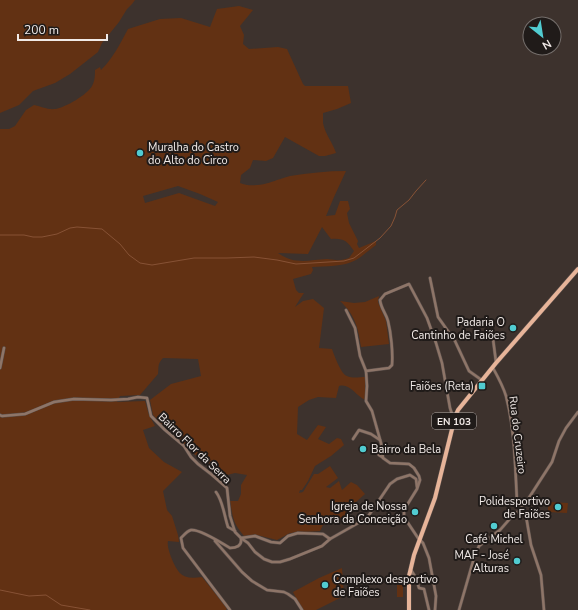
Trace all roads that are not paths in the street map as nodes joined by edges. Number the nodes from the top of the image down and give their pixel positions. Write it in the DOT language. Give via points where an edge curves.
graph roads {
  1 [pos="578,269"];
  2 [pos="430,278"];
  3 [pos="346,310"];
  4 [pos="492,331"];
  5 [pos="4,348"];
  6 [pos="496,363"];
  7 [pos="0,368"];
  8 [pos="493,368"];
  9 [pos="366,371"];
  10 [pos="483,381"];
  11 [pos="578,412"];
  12 [pos="0,415"];
  13 [pos="455,417"];
  14 [pos="353,439"];
  15 [pos="381,440"];
  16 [pos="374,447"];
  17 [pos="383,458"];
  18 [pos="417,488"];
  19 [pos="216,492"];
  20 [pos="521,508"];
  21 [pos="235,532"];
  22 [pos="241,538"];
  23 [pos="330,538"];
  24 [pos="214,539"];
  25 [pos="420,541"];
  26 [pos="411,570"];
  27 [pos="230,610"];
  28 [pos="302,610"];
  29 [pos="409,610"];
  30 [pos="429,610"];
  31 [pos="435,610"];
  32 [pos="459,610"];
  33 [pos="544,610"];
  1 -- 6 [label="main road, EN 103"];
  2 -- 10 [label="street" via="438,317 469,371"];
  3 -- 9 [label="street" via="355,328 360,356"];
  4 -- 6 [label="street"];
  5 -- 7 [label="street"];
  6 -- 8 [label="main road, EN 103"];
  8 -- 10 [label="main road, EN 103"];
  8 -- 20 [label="street, Rua do Cruzeiro" via="506,395 518,501"];
  9 -- 13 [label="street" via="389,368 392,365 388,320 380,300 385,294 409,284 427,318 436,343 450,408"];
  9 -- 15 [label="street" via="366,401 372,410"];
  10 -- 13 [label="main road, EN 103"];
  11 -- 20 [label="street" via="559,441 552,462"];
  12 -- 21 [label="street, Bairro Flor da Serra" via="25,414 54,402 74,399 147,398 151,416 184,446 198,464 227,488 230,516"];
  13 -- 25 [label="main road, EN 103" via="435,498"];
  14 -- 15 [label="street" via="358,430"];
  15 -- 17 [label="street"];
  16 -- 17 [label="street"];
  17 -- 18 [label="street" via="390,463 409,464 414,468 420,480"];
  18 -- 23 [label="street, Bairro Flor da Serra" via="416,479 410,475 397,479 390,484 368,518"];
  18 -- 25 [label="street" via="403,514"];
  19 -- 21 [label="street" via="228,526"];
  20 -- 32 [label="street" via="500,530 479,546"];
  20 -- 33 [label="street, Rua do Cruzeiro" via="526,516 531,545 540,568"];
  21 -- 22 [label="street, Bairro Flor da Serra"];
  22 -- 23 [label="street" via="255,536 280,543 288,536 298,533 323,534"];
  22 -- 23 [label="street, Bairro Flor da Serra" via="264,559 280,562 322,546"];
  22 -- 24 [label="street" via="240,546 236,548 230,548"];
  24 -- 27 [label="street" via="198,530 185,533 181,538 183,548"];
  24 -- 28 [label="street" via="252,581 267,590 288,594"];
  25 -- 26 [label="main road, EN 103"];
  25 -- 31 [label="street" via="429,558 436,596"];
  26 -- 29 [label="main road, EN 103" via="408,576"];
  26 -- 30 [label="street" via="419,588 424,589"];
}
